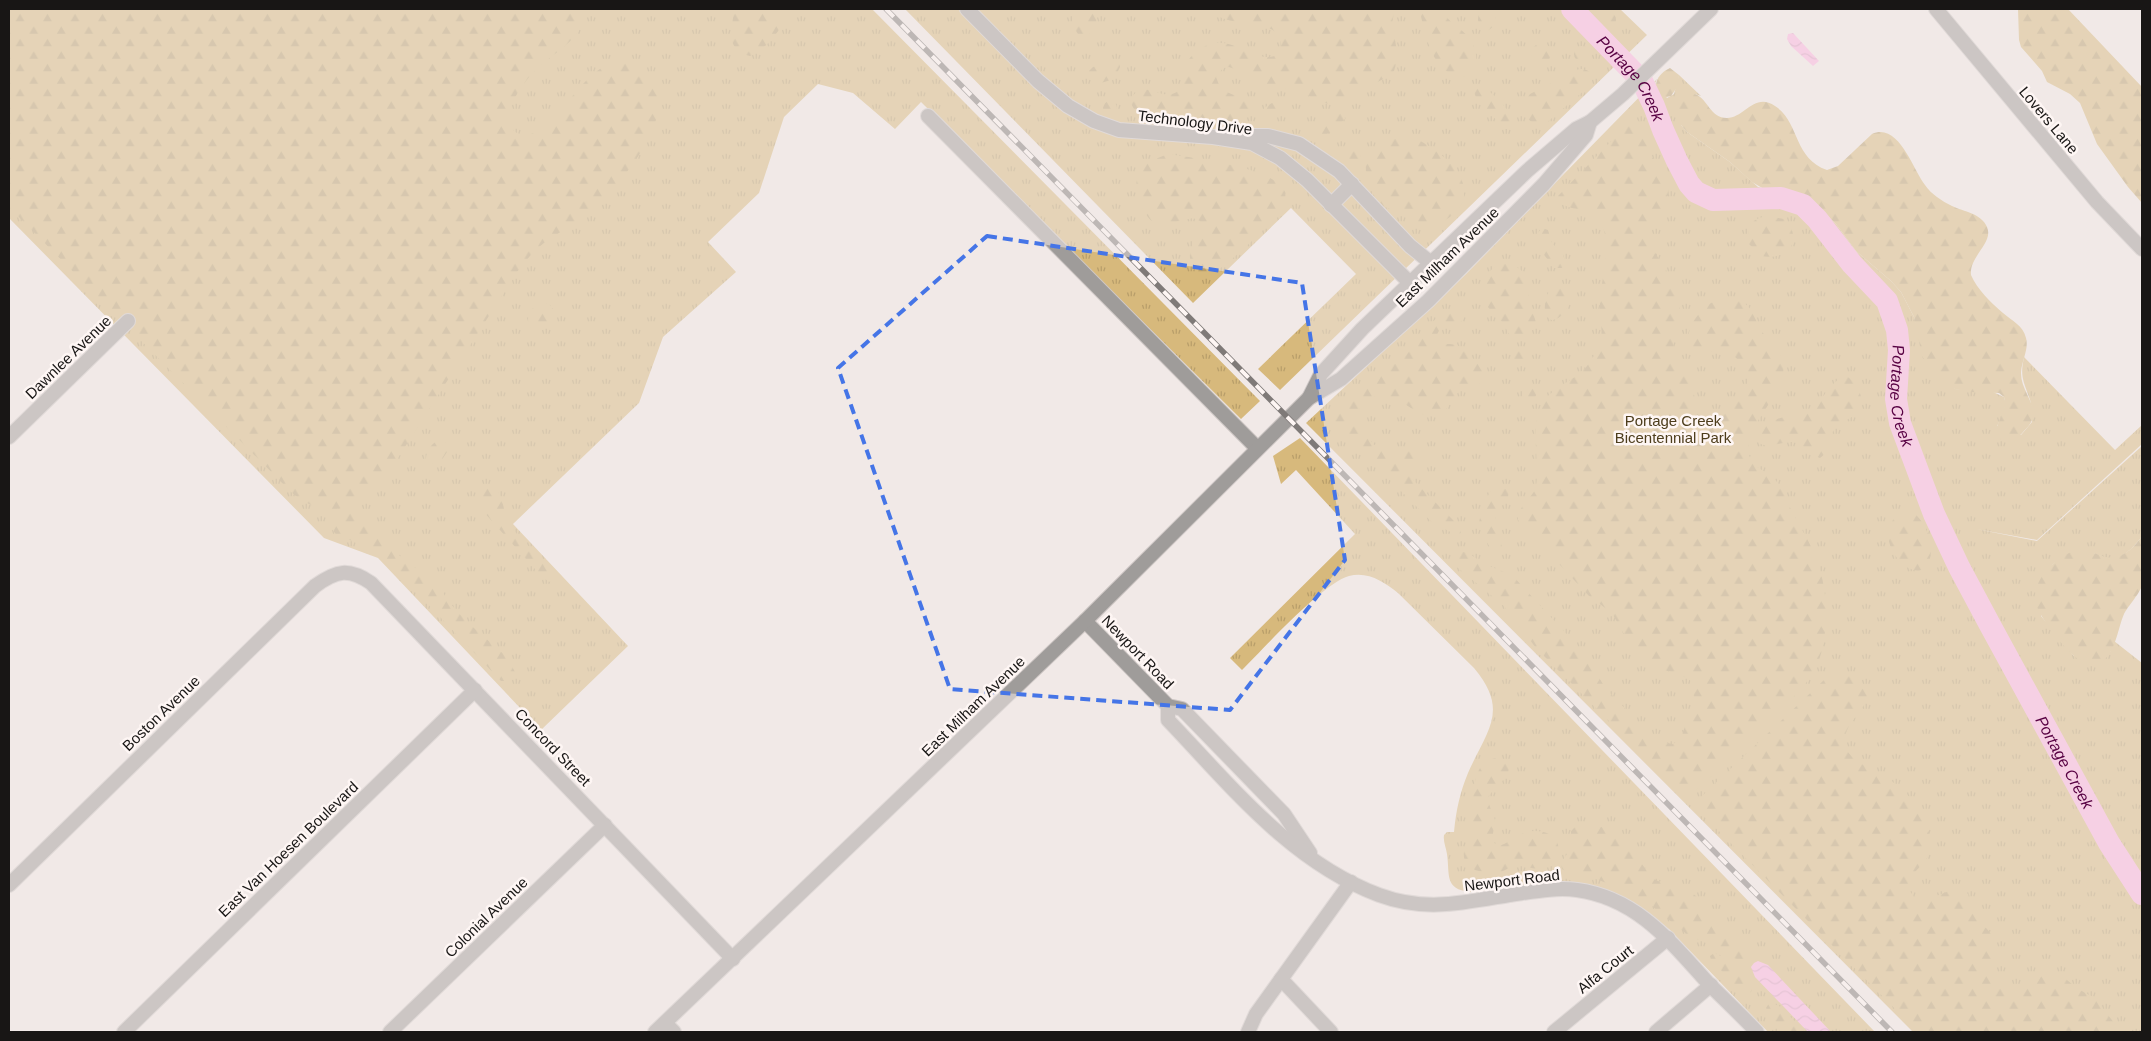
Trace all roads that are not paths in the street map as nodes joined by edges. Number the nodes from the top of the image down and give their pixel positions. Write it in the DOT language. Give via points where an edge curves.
graph roads {
  1 [pos="967,9"];
  2 [pos="1711,9"];
  3 [pos="1936,9"];
  4 [pos="928,116"];
  5 [pos="1590,122"];
  6 [pos="1213,137"];
  7 [pos="1352,184"];
  8 [pos="1331,205"];
  9 [pos="2142,249"];
  10 [pos="1431,263"];
  11 [pos="1410,284"];
  12 [pos="128,321"];
  13 [pos="1309,398"];
  14 [pos="9,437"];
  15 [pos="1257,448"];
  16 [pos="341,572"];
  17 [pos="1085,621"];
  18 [pos="475,690"];
  19 [pos="605,825"];
  20 [pos="1351,882"];
  21 [pos="9,885"];
  22 [pos="1668,938"];
  23 [pos="732,959"];
  24 [pos="1281,979"];
  25 [pos="1711,985"];
  26 [pos="665,1029"];
  27 [pos="1558,1029"];
  28 [pos="124,1032"];
  29 [pos="390,1032"];
  30 [pos="1248,1032"];
  31 [pos="1331,1032"];
  32 [pos="1656,1032"];
  33 [pos="1757,1032"];
  1 -- 6 [label="street, Technology Drive" via="1038,81 1068,106 1094,121 1119,130"];
  2 -- 5 [label="street, East Milham Avenue"];
  3 -- 9 [label="street, Lovers Lane" via="2097,202"];
  4 -- 15 [label="street"];
  5 -- 10 [label="street, East Milham Avenue" via="1576,129 1527,171"];
  5 -- 13 [label="street, East Milham Avenue" via="1586,135 1544,184 1433,295 1341,379"];
  6 -- 7 [label="street" via="1268,136 1299,144 1339,171"];
  6 -- 8 [label="street, Technology Drive" via="1252,143 1280,158"];
  7 -- 8 [label="street"];
  7 -- 10 [label="street" via="1410,246"];
  8 -- 11 [label="street, Technology Drive"];
  10 -- 11 [label="street, East Milham Avenue"];
  11 -- 13 [label="street, East Milham Avenue" via="1321,374"];
  12 -- 14 [label="street, Dawnlee Avenue"];
  13 -- 15 [label="street, East Milham Avenue"];
  15 -- 17 [label="street, East Milham Avenue"];
  16 -- 18 [label="street, Concord Street" via="358,574 371,583"];
  16 -- 21 [label="street, Boston Avenue" via="315,586"];
  17 -- 20 [label="street, Newport Road" via="1168,706 1182,709 1284,814 1316,862"];
  17 -- 23 [label="street, East Milham Avenue"];
  18 -- 19 [label="street, Concord Street"];
  18 -- 28 [label="street, East Van Hoesen Boulevard"];
  19 -- 23 [label="street, Concord Street"];
  19 -- 29 [label="street, Colonial Avenue"];
  20 -- 22 [label="street, Newport Road" via="1402,902 1444,906 1523,893 1577,890 1603,896 1639,913"];
  20 -- 24 [label="street"];
  22 -- 25 [label="street, Newport Road"];
  22 -- 27 [label="street, Alfa Court"];
  23 -- 26 [label="street, East Milham Avenue"];
  24 -- 30 [label="street" via="1256,1014"];
  24 -- 31 [label="street"];
  25 -- 32 [label="street"];
  25 -- 33 [label="street, Newport Road"];
}
